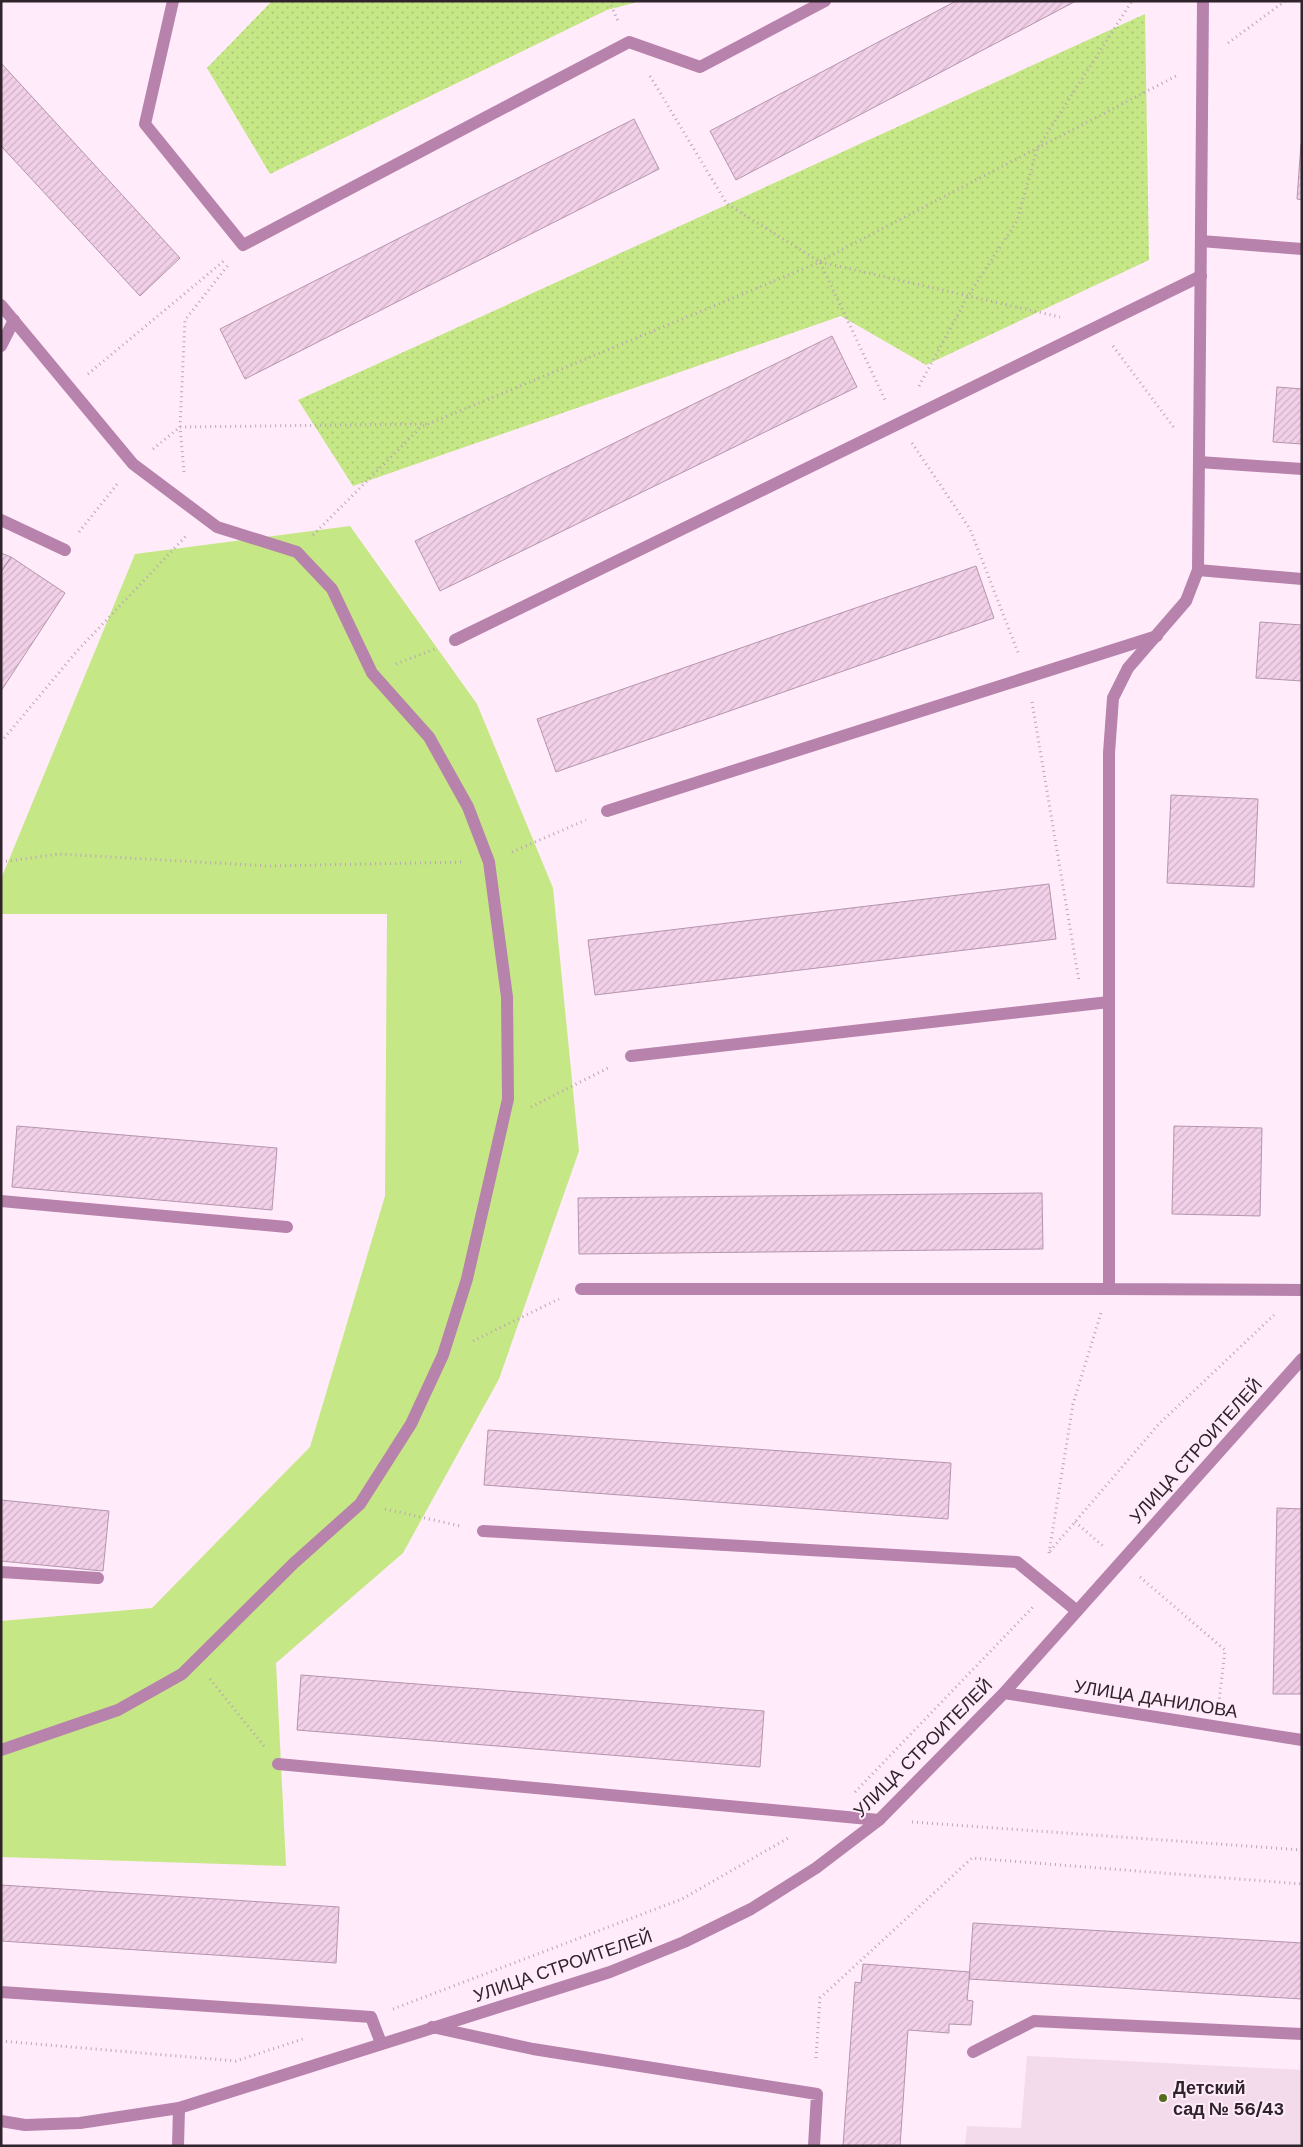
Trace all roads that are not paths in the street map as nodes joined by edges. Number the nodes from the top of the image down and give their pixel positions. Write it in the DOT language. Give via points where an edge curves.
graph roads {
  1 [pos="173,1"];
  2 [pos="825,1"];
  3 [pos="1203,1"];
  4 [pos="1201,240"];
  5 [pos="1302,249"];
  6 [pos="1201,276"];
  7 [pos="1,306"];
  8 [pos="14,320"];
  9 [pos="1,346"];
  10 [pos="1199,462"];
  11 [pos="1302,469"];
  12 [pos="1,520"];
  13 [pos="65,550"];
  14 [pos="1198,570"];
  15 [pos="1302,579"];
  16 [pos="1157,636"];
  17 [pos="455,640"];
  18 [pos="607,811"];
  19 [pos="1109,1002"];
  20 [pos="631,1056"];
  21 [pos="1,1201"];
  22 [pos="287,1227"];
  23 [pos="581,1289"];
  24 [pos="1109,1289"];
  25 [pos="1301,1290"];
  26 [pos="1302,1359"];
  27 [pos="483,1531"];
  28 [pos="1,1572"];
  29 [pos="98,1578"];
  30 [pos="1077,1611"];
  31 [pos="1004,1693"];
  32 [pos="1302,1740"];
  33 [pos="1,1750"];
  34 [pos="278,1764"];
  35 [pos="879,1820"];
  36 [pos="1,1992"];
  37 [pos="432,2027"];
  38 [pos="1302,2034"];
  39 [pos="381,2043"];
  40 [pos="974,2052"];
  41 [pos="179,2108"];
  42 [pos="1,2122"];
  43 [pos="178,2146"];
  44 [pos="814,2146"];
  1 -- 2 [label="street" via="145,124 243,245 629,42 700,67"];
  3 -- 4 [label="street"];
  4 -- 5 [label="street"];
  4 -- 6 [label="street"];
  6 -- 10 [label="street"];
  6 -- 17 [label="street"];
  7 -- 8 [label="street"];
  8 -- 9 [label="street"];
  8 -- 33 [label="street" via="133,464 217,526 297,552 332,589 372,673 429,737 468,807 489,862 507,997 508,1099 467,1279 443,1356 411,1424 360,1504 182,1674 118,1710"];
  10 -- 11 [label="street"];
  10 -- 14 [label="street"];
  12 -- 13 [label="street"];
  14 -- 15 [label="street"];
  14 -- 16 [label="street" via="1186,601"];
  16 -- 18 [label="street"];
  16 -- 19 [label="street" via="1128,668 1113,698 1109,753"];
  19 -- 20 [label="street"];
  19 -- 24 [label="street"];
  21 -- 22 [label="street"];
  23 -- 24 [label="street"];
  24 -- 25 [label="street"];
  26 -- 30 [label="street, УЛИЦА СТРОИТЕЛЕЙ"];
  27 -- 30 [label="street" via="1017,1562"];
  28 -- 29 [label="street"];
  30 -- 31 [label="street, УЛИЦА СТРОИТЕЛЕЙ"];
  31 -- 32 [label="street, УЛИЦА ДАНИЛОВА"];
  31 -- 35 [label="street, УЛИЦА СТРОИТЕЛЕЙ"];
  34 -- 35 [label="street"];
  35 -- 37 [label="street, УЛИЦА СТРОИТЕЛЕЙ" via="816,1868 750,1909 684,1942 610,1972"];
  36 -- 39 [label="street" via="371,2017"];
  37 -- 39 [label="street, УЛИЦА СТРОИТЕЛЕЙ"];
  37 -- 44 [label="street" via="533,2049 817,2094"];
  38 -- 40 [label="street" via="1034,2021"];
  39 -- 41 [label="street, УЛИЦА СТРОИТЕЛЕЙ"];
  41 -- 42 [label="street, УЛИЦА СТРОИТЕЛЕЙ" via="80,2123 25,2125"];
  41 -- 43 [label="street"];
}
